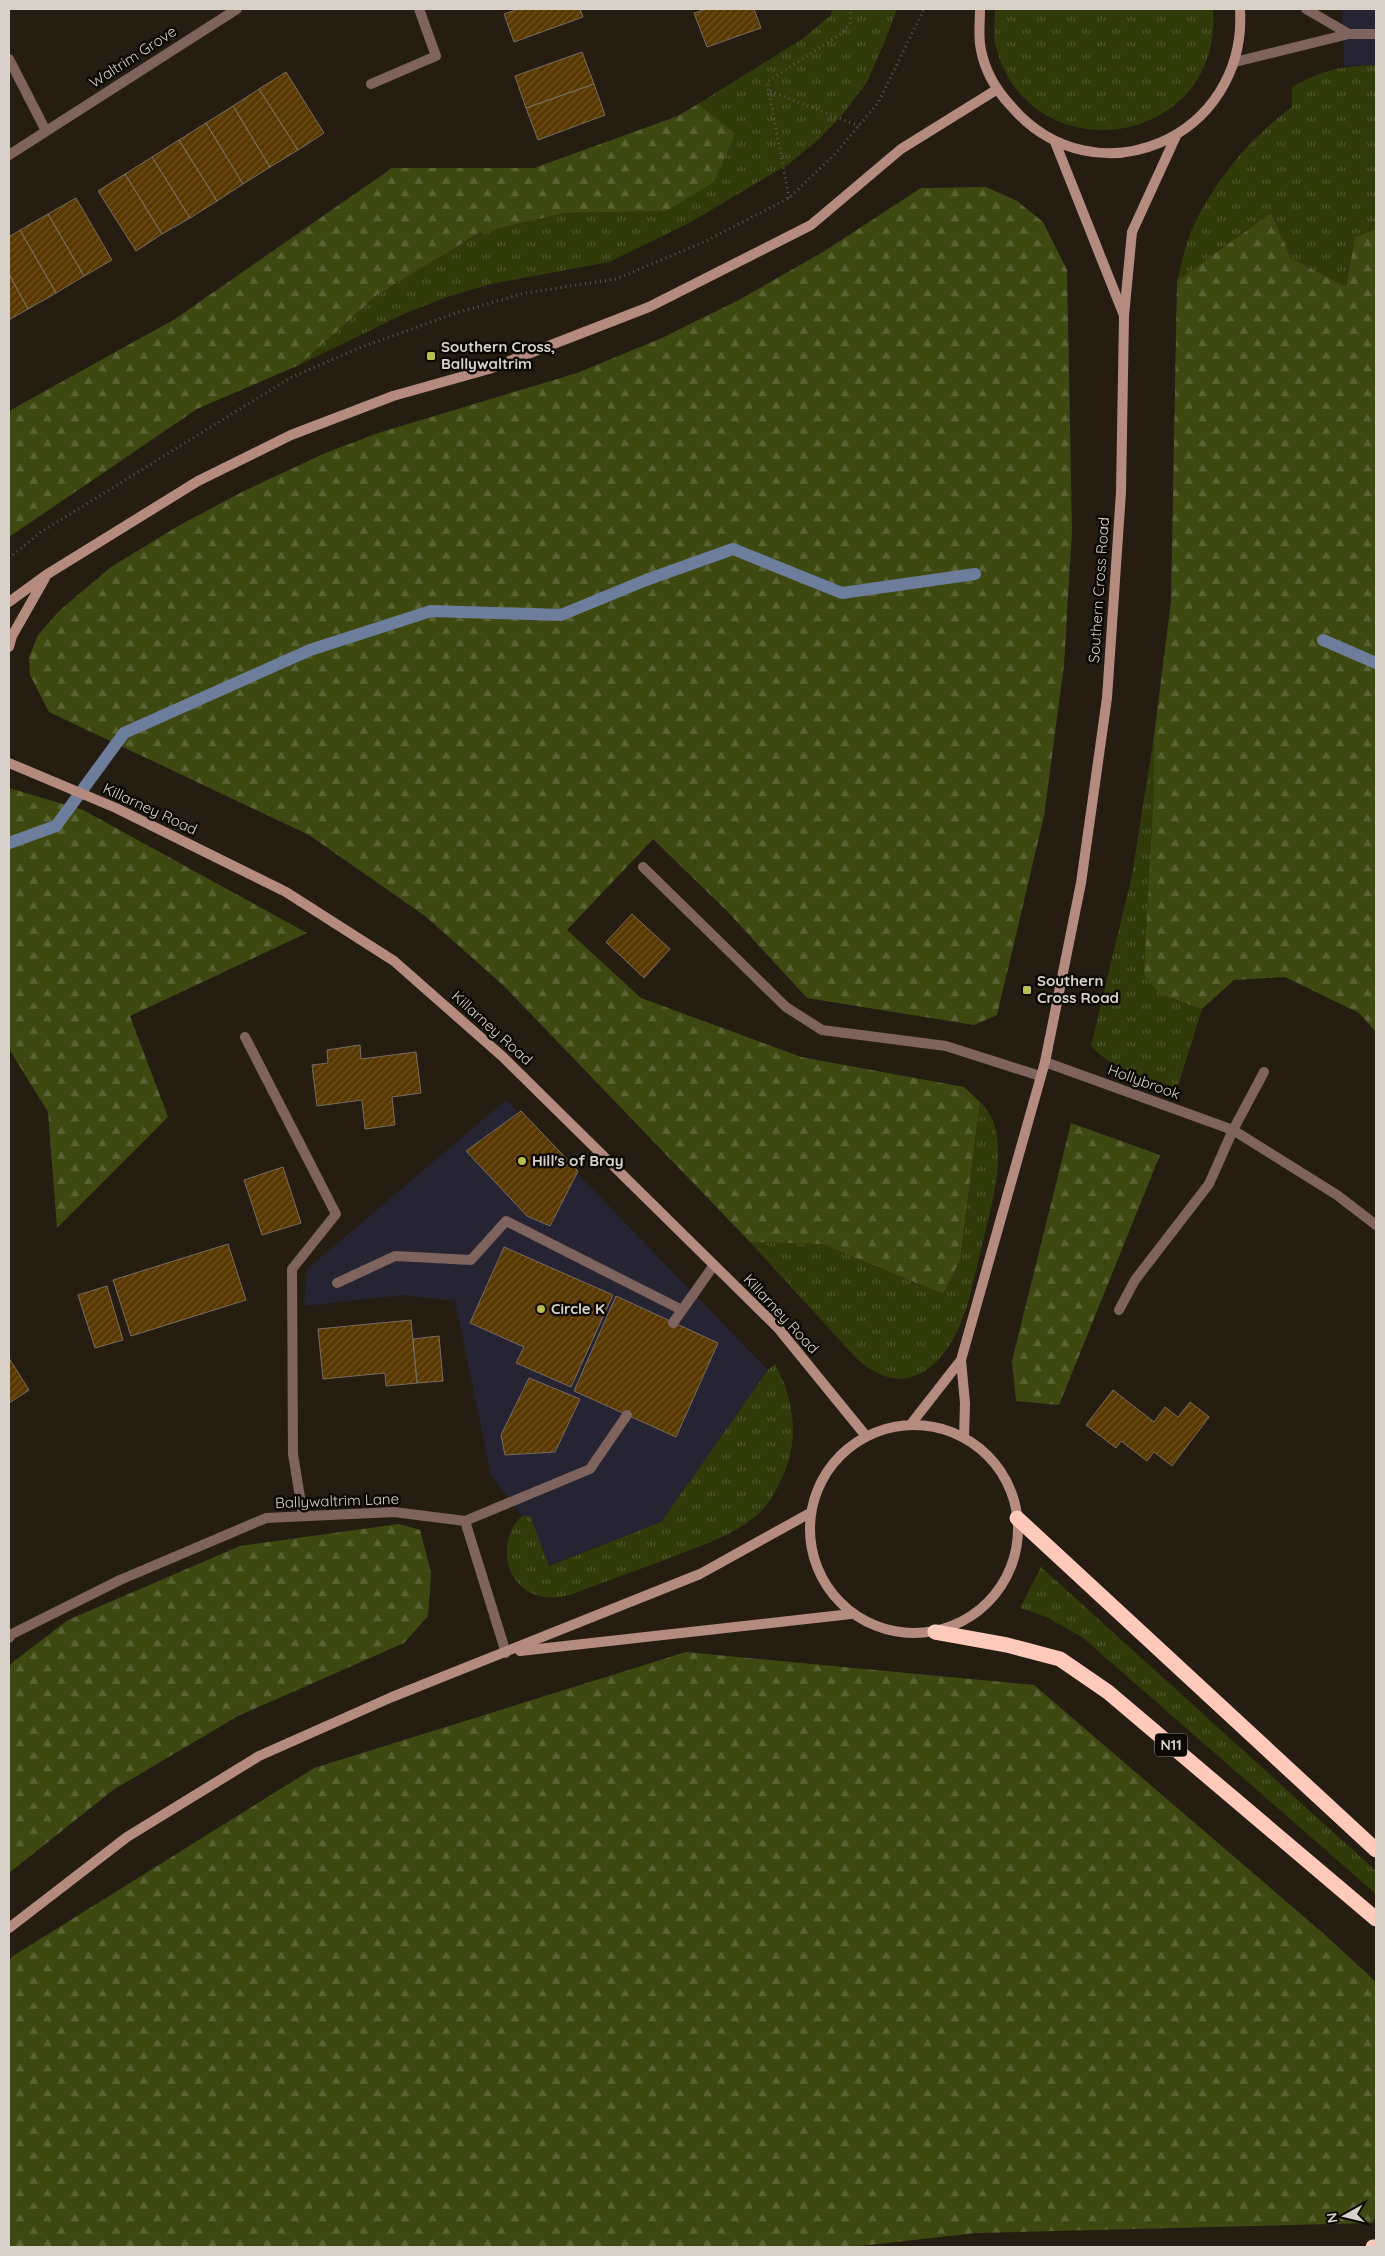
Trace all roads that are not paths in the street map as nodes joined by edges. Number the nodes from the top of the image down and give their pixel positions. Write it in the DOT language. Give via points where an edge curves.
graph roads {
  1 [pos="237,9"];
  2 [pos="419,9"];
  3 [pos="980,9"];
  4 [pos="1240,9"];
  5 [pos="1306,9"];
  6 [pos="1349,34"];
  7 [pos="1376,34"];
  8 [pos="9,59"];
  9 [pos="1235,62"];
  10 [pos="371,84"];
  11 [pos="996,90"];
  12 [pos="46,131"];
  13 [pos="1176,136"];
  14 [pos="1055,142"];
  15 [pos="9,155"];
  16 [pos="1124,316"];
  17 [pos="46,575"];
  18 [pos="9,602"];
  19 [pos="9,647"];
  20 [pos="9,762"];
  21 [pos="643,867"];
  22 [pos="245,1037"];
  23 [pos="1045,1062"];
  24 [pos="1264,1072"];
  25 [pos="1040,1076"];
  26 [pos="1233,1130"];
  27 [pos="1376,1225"];
  28 [pos="714,1265"];
  29 [pos="337,1283"];
  30 [pos="682,1310"];
  31 [pos="1119,1310"];
  32 [pos="673,1323"];
  33 [pos="961,1360"];
  34 [pos="627,1415"];
  35 [pos="911,1424"];
  36 [pos="866,1436"];
  37 [pos="964,1438"];
  38 [pos="810,1513"];
  39 [pos="303,1516"];
  40 [pos="1018,1518"];
  41 [pos="465,1521"];
  42 [pos="851,1614"];
  43 [pos="935,1632"];
  44 [pos="9,1638"];
  45 [pos="506,1653"];
  46 [pos="1376,1850"];
  47 [pos="1376,1918"];
  48 [pos="9,1928"];
  1 -- 12 [label="street, Waltrim Grove"];
  2 -- 10 [label="street" via="436,56"];
  3 -- 11 [label="main road, Southern Cross Road" via="981,50"];
  4 -- 9 [label="main road, Southern Cross Road" via="1242,29"];
  5 -- 6 [label="street"];
  6 -- 7 [label="street"];
  6 -- 9 [label="street"];
  8 -- 12 [label="street"];
  9 -- 13 [label="main road, Southern Cross Road" via="1222,92 1202,116"];
  11 -- 14 [label="main road, Southern Cross Road" via="1022,120"];
  11 -- 17 [label="main road" via="901,148 811,225 649,307 488,369 393,396 291,435 198,481"];
  12 -- 15 [label="street, Waltrim Grove"];
  13 -- 14 [label="main road, Southern Cross Road" via="1137,151 1096,153"];
  13 -- 16 [label="main road, Southern Cross Road" via="1132,232"];
  14 -- 16 [label="main road, Southern Cross Road"];
  16 -- 23 [label="main road, Southern Cross Road" via="1121,492 1107,698 1081,883"];
  17 -- 18 [label="main road"];
  17 -- 19 [label="main road"];
  20 -- 28 [label="main road, Killarney Road" via="116,808 286,892 394,961 503,1056"];
  21 -- 25 [label="street" via="786,1007 822,1030 946,1046"];
  22 -- 39 [label="street" via="336,1214 292,1269 293,1454"];
  23 -- 25 [label="main road, Southern Cross Road"];
  23 -- 26 [label="street, Hollybrook"];
  24 -- 26 [label="street"];
  25 -- 33 [label="main road, Southern Cross Road"];
  26 -- 27 [label="street, Hollybrook" via="1337,1195"];
  26 -- 31 [label="street" via="1208,1184 1135,1280"];
  28 -- 30 [label="street"];
  28 -- 36 [label="main road, Killarney Road" via="778,1328"];
  29 -- 30 [label="street" via="396,1256 471,1260 506,1221"];
  30 -- 32 [label="street"];
  33 -- 35 [label="main road"];
  33 -- 37 [label="main road"];
  34 -- 41 [label="street" via="590,1469"];
  35 -- 36 [label="main road" via="885,1428"];
  35 -- 37 [label="main road" via="938,1428"];
  36 -- 38 [label="main road" via="834,1461 818,1486"];
  37 -- 40 [label="main road" via="985,1453 1002,1473"];
  38 -- 42 [label="main road" via="809,1535 813,1556 827,1588"];
  38 -- 45 [label="main road" via="700,1574"];
  39 -- 41 [label="street, Ballywaltrim Lane" via="394,1512"];
  39 -- 44 [label="street, Ballywaltrim Lane" via="266,1518 120,1580"];
  40 -- 43 [label="main road" via="1018,1542 1011,1566 993,1598 967,1620"];
  40 -- 46 [label="highway"];
  41 -- 45 [label="street"];
  42 -- 43 [label="main road" via="890,1632"];
  42 -- 45 [label="main road"];
  43 -- 47 [label="highway, N11" via="1008,1645 1060,1659 1108,1692"];
  45 -- 48 [label="main road" via="392,1697 259,1756 127,1837"];
}
